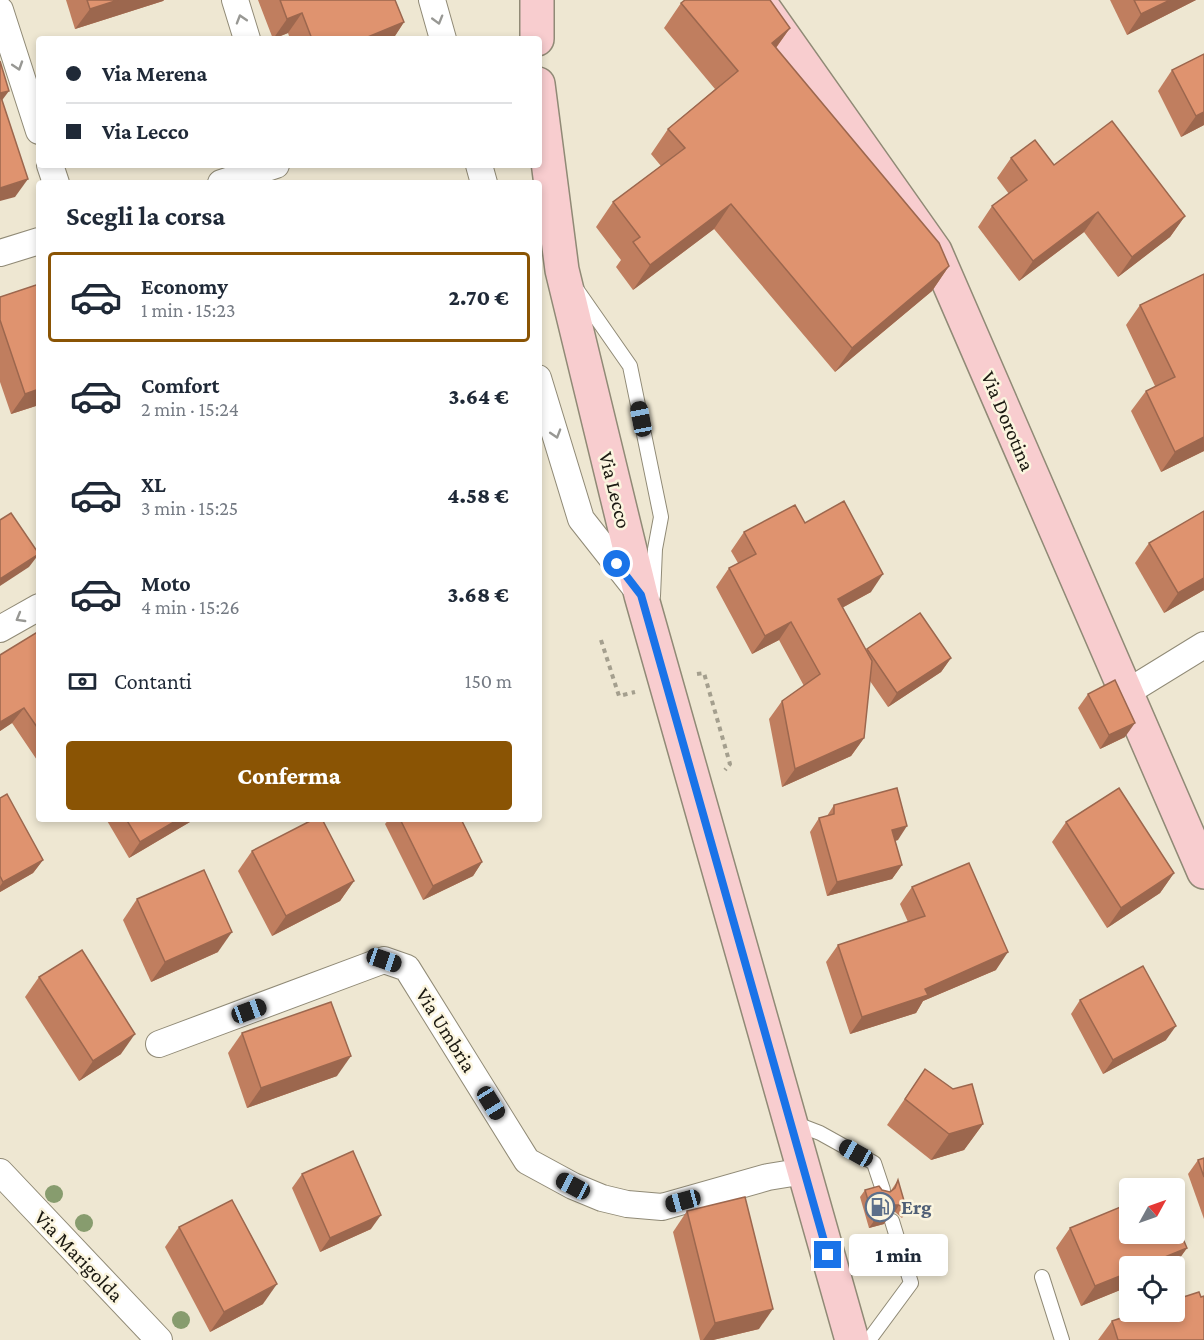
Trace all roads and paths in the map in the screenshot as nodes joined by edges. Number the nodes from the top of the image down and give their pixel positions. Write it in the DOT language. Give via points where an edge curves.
graph roads {
  1 [pos="235,0"];
  2 [pos="432,0"];
  3 [pos="537,0"];
  4 [pos="758,0"];
  5 [pos="0,10"];
  6 [pos="246,36"];
  7 [pos="443,36"];
  8 [pos="537,36"];
  9 [pos="542,115"];
  10 [pos="36,121"];
  11 [pos="267,168"];
  12 [pos="230,180"];
  13 [pos="36,242"];
  14 [pos="0,253"];
  15 [pos="562,270"];
  16 [pos="542,391"];
  17 [pos="641,595"];
  18 [pos="36,609"];
  19 [pos="0,629"];
  20 [pos="652,634"];
  21 [pos="601,640"];
  22 [pos="1204,645"];
  23 [pos="704,673"];
  24 [pos="1126,693"];
  25 [pos="619,696"];
  26 [pos="720,778"];
  27 [pos="1204,872"];
  28 [pos="159,1044"];
  29 [pos="791,1122"];
  30 [pos="804,1171"];
  31 [pos="0,1172"];
  32 [pos="883,1190"];
  33 [pos="892,1221"];
  34 [pos="1042,1277"];
  35 [pos="159,1340"];
  36 [pos="852,1340"];
  37 [pos="869,1340"];
  38 [pos="1062,1340"];
  6 -- 1 [label="street, one-way"];
  2 -- 7 [label="street, one-way"];
  3 -- 8 [label="main road"];
  4 -- 24 [label="main road, Via Dorotina" via="935,251"];
  5 -- 10 [label="street, one-way"];
  9 -- 15 [label="main road, Via Lecco"];
  11 -- 12 [label="street"];
  13 -- 14 [label="street"];
  15 -- 17 [label="main road, Via Lecco"];
  15 -- 20 [label="lane" via="630,366 661,517 655,549"];
  16 -- 17 [label="street, one-way" via="581,519"];
  17 -- 20 [label="main road, Via Lecco"];
  18 -- 19 [label="street, one-way"];
  20 -- 29 [label="main road, Via Lecco"];
  21 -- 25 [label="path"];
  22 -- 24 [label="street"];
  23 -- 26 [label="path" via="730,764"];
  24 -- 27 [label="main road, Via Dorotina"];
  28 -- 30 [label="street, Via Umbria" via="384,960 407,968 527,1161 573,1186 627,1204 662,1207 768,1177"];
  29 -- 30 [label="main road, Via Lecco"];
  29 -- 32 [label="lane" via="874,1163"];
  30 -- 36 [label="main road, Via Lecco"];
  31 -- 35 [label="street, Via Marigolda"];
  33 -- 37 [label="lane" via="911,1282"];
  34 -- 38 [label="lane"];
}
